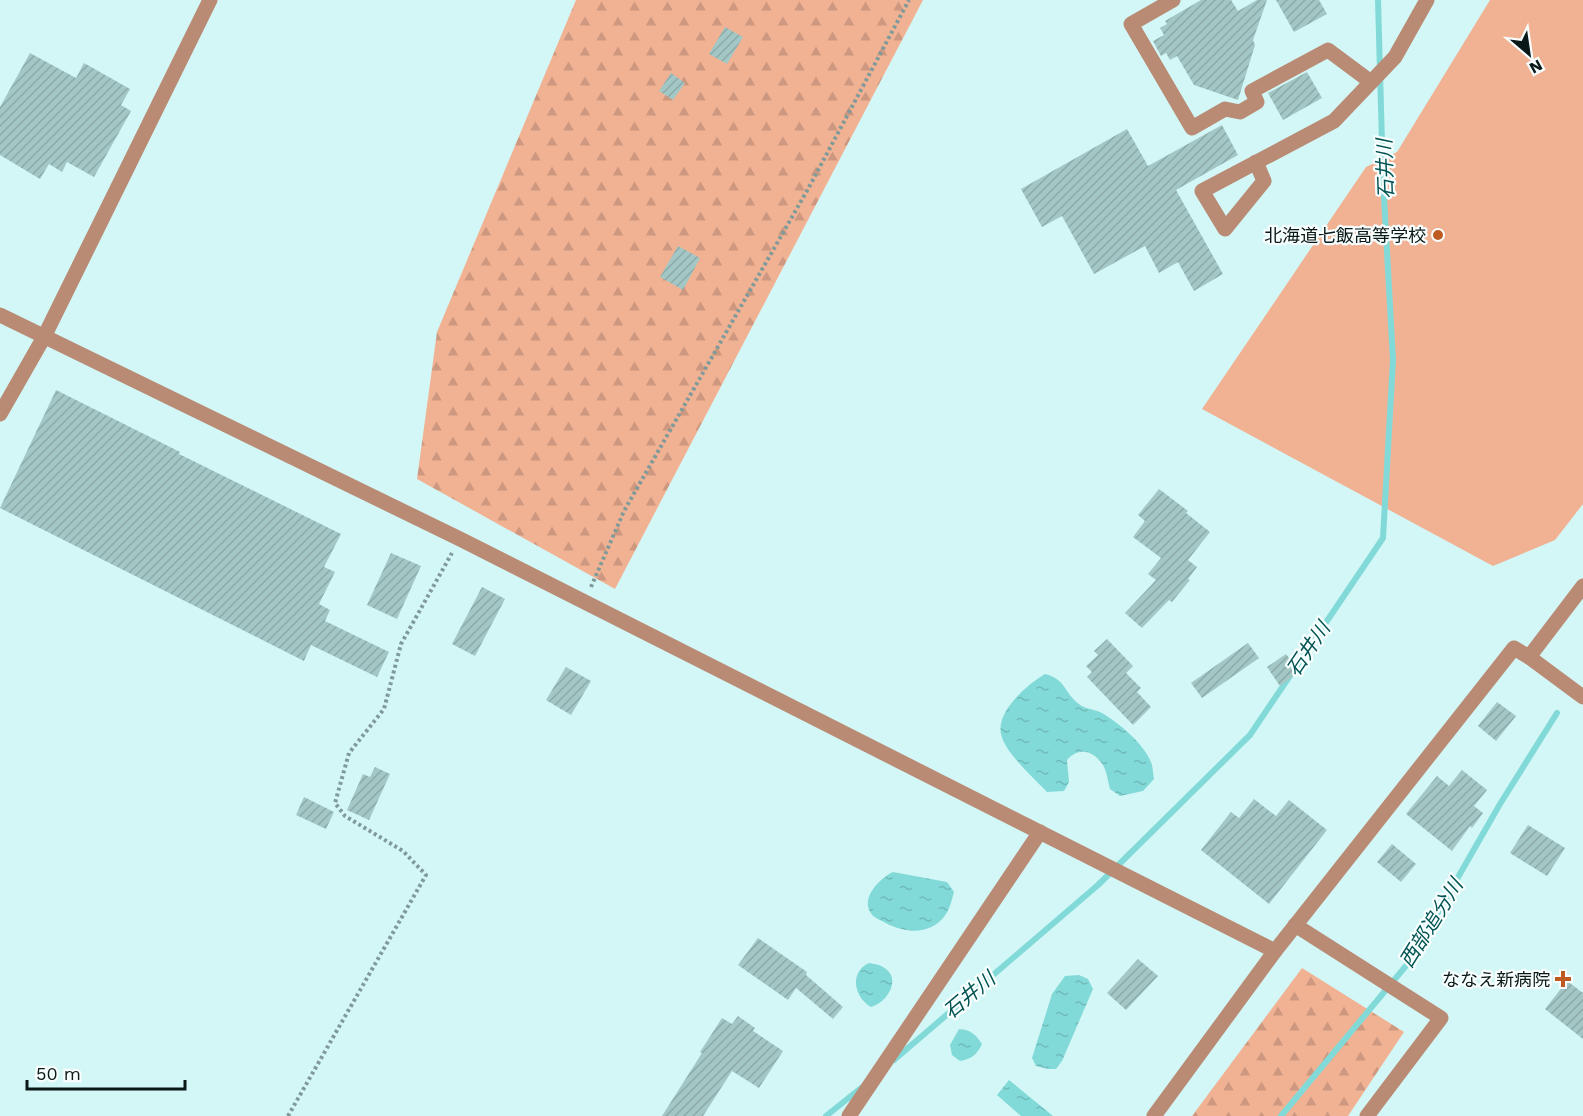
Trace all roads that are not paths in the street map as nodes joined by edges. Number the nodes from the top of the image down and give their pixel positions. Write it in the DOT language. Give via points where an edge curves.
graph roads {
  1 [pos="210,0"];
  2 [pos="1173,0"];
  3 [pos="1427,0"];
  4 [pos="1371,82"];
  5 [pos="1256,162"];
  6 [pos="0,315"];
  7 [pos="44,338"];
  8 [pos="0,414"];
  9 [pos="1583,586"];
  10 [pos="1529,657"];
  11 [pos="1583,697"];
  12 [pos="1040,832"];
  13 [pos="1295,925"];
  14 [pos="1275,951"];
  15 [pos="849,1116"];
  16 [pos="1154,1116"];
  17 [pos="1367,1116"];
  1 -- 7 [label="street"];
  2 -- 4 [label="street" via="1131,24 1192,128 1226,109 1240,111 1257,102 1252,91 1328,50"];
  3 -- 4 [label="street" via="1395,57"];
  4 -- 5 [label="street" via="1334,121"];
  6 -- 7 [label="street"];
  7 -- 8 [label="street"];
  7 -- 12 [label="street" via="460,539"];
  9 -- 10 [label="street"];
  10 -- 11 [label="street"];
  10 -- 13 [label="street" via="1514,648"];
  12 -- 14 [label="street"];
  12 -- 15 [label="street"];
  13 -- 14 [label="street"];
  13 -- 17 [label="street" via="1441,1018"];
  14 -- 16 [label="street"];
}
